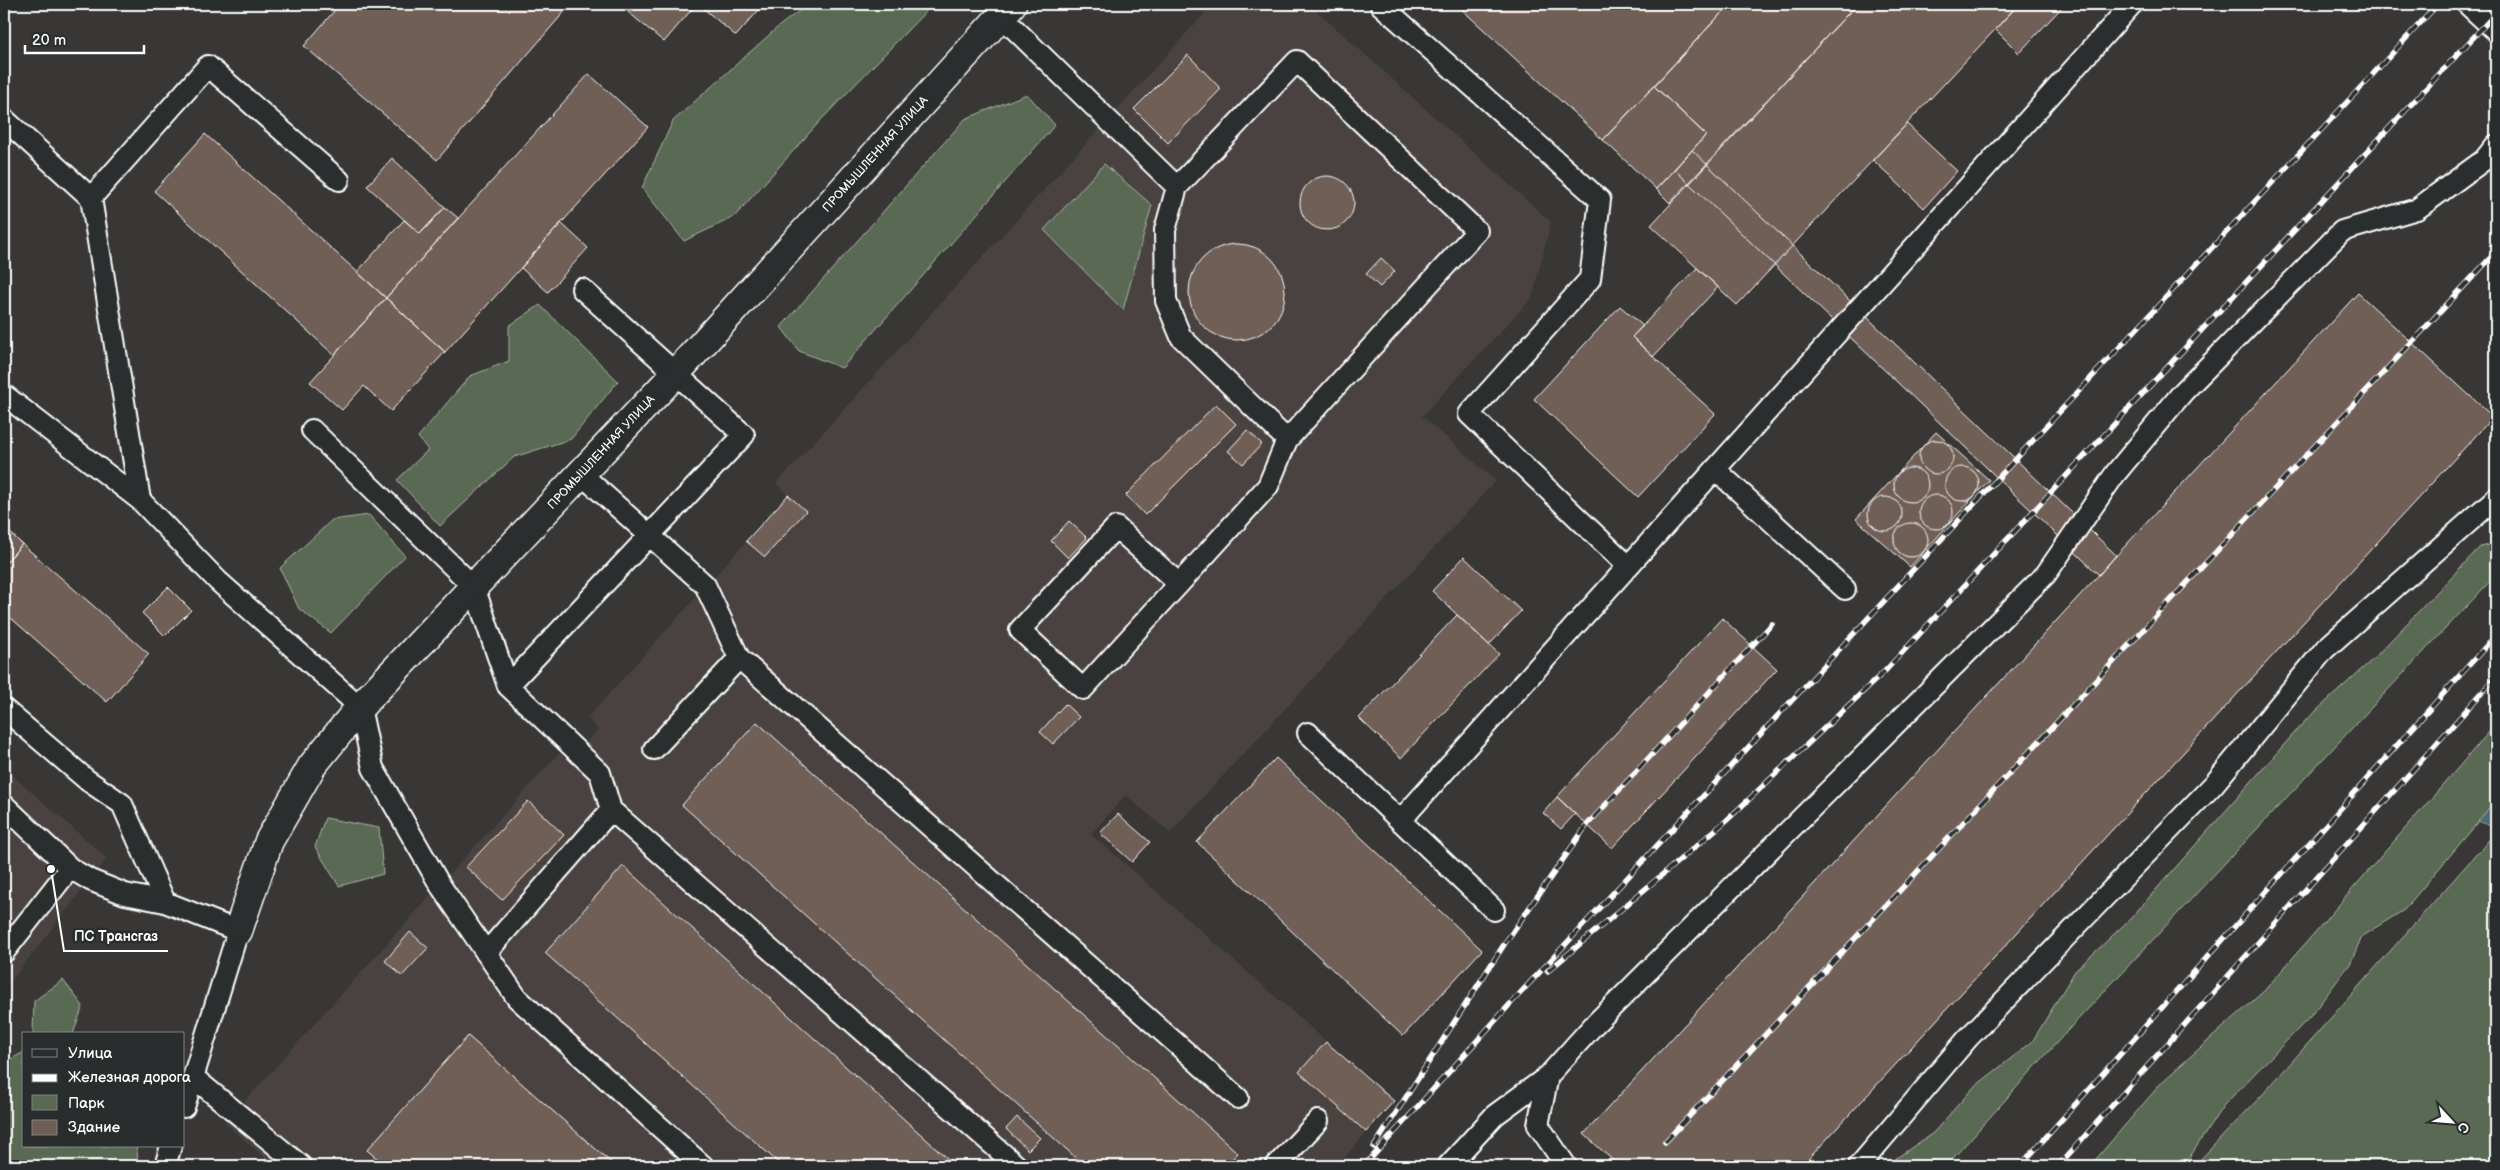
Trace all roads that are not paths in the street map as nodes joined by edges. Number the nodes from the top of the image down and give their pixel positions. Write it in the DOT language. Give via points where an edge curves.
graph roads {
  1 [pos="1382,4"];
  2 [pos="2132,4"];
  3 [pos="2467,4"];
  4 [pos="1006,10"];
  5 [pos="2496,31"];
  6 [pos="4,119"];
  7 [pos="2496,145"];
  8 [pos="339,180"];
  9 [pos="1177,187"];
  10 [pos="91,198"];
  11 [pos="582,289"];
  12 [pos="676,373"];
  13 [pos="4,394"];
  14 [pos="312,430"];
  15 [pos="1287,440"];
  16 [pos="1715,469"];
  17 [pos="581,474"];
  18 [pos="2496,498"];
  19 [pos="140,500"];
  20 [pos="651,536"];
  21 [pos="1628,566"];
  22 [pos="1179,584"];
  23 [pos="474,587"];
  24 [pos="1845,589"];
  25 [pos="739,658"];
  26 [pos="508,686"];
  27 [pos="360,707"];
  28 [pos="4,709"];
  29 [pos="1308,733"];
  30 [pos="654,749"];
  31 [pos="4,805"];
  32 [pos="611,810"];
  33 [pos="1400,821"];
  34 [pos="70,868"];
  35 [pos="165,902"];
  36 [pos="1494,910"];
  37 [pos="238,931"];
  38 [pos="4,952"];
  39 [pos="486,953"];
  40 [pos="1548,1076"];
  41 [pos="193,1077"];
  42 [pos="1238,1098"];
  43 [pos="185,1103"];
  44 [pos="1318,1121"];
  45 [pos="170,1148"];
  46 [pos="165,1166"];
  47 [pos="301,1166"];
  48 [pos="703,1166"];
  49 [pos="1017,1166"];
  50 [pos="1276,1166"];
  51 [pos="1448,1166"];
  52 [pos="1566,1166"];
  53 [pos="1859,1166"];
  1 -- 21 [label="lane" via="1600,200 1590,279 1469,414"];
  2 -- 16 [label="lane"];
  3 -- 5 [label="lane"];
  4 -- 9 [label="lane"];
  4 -- 12 [label="street, ПРОМЫШЛЕННАЯ УЛИЦА"];
  6 -- 10 [label="lane"];
  7 -- 40 [label="lane" via="2484,160 2417,209 2342,231 2183,392 2115,474 2046,574 1594,1026"];
  8 -- 10 [label="lane" via="208,66"];
  9 -- 15 [label="lane" via="1165,230 1166,301 1177,328 1181,337"];
  9 -- 15 [label="lane" via="1297,61 1477,230"];
  10 -- 19 [label="lane"];
  11 -- 12 [label="lane"];
  12 -- 17 [label="street, ПРОМЫШЛЕННАЯ УЛИЦА"];
  12 -- 20 [label="lane" via="744,435"];
  13 -- 19 [label="lane"];
  14 -- 23 [label="lane"];
  15 -- 22 [label="lane" via="1268,486"];
  16 -- 21 [label="lane"];
  16 -- 24 [label="lane"];
  17 -- 20 [label="lane"];
  17 -- 23 [label="street, ПРОМЫШЛЕННАЯ УЛИЦА"];
  18 -- 53 [label="lane" via="2325,649 2214,784 1968,1038"];
  19 -- 27 [label="lane" via="218,581"];
  20 -- 25 [label="lane" via="706,585"];
  20 -- 26 [label="lane"];
  21 -- 33 [label="lane"];
  22 -- 22 [label="lane" via="1116,527 1020,630 1083,689"];
  23 -- 26 [label="lane"];
  23 -- 27 [label="street, ПРОМЫШЛЕННАЯ УЛИЦА"];
  25 -- 30 [label="lane"];
  25 -- 42 [label="lane"];
  26 -- 32 [label="lane" via="600,773"];
  27 -- 37 [label="street, ПРОМЫШЛЕННАЯ УЛИЦА" via="312,766 269,841"];
  27 -- 39 [label="lane" via="373,768 440,885"];
  28 -- 35 [label="lane" via="87,780 122,804"];
  29 -- 33 [label="lane"];
  31 -- 34 [label="lane"];
  32 -- 39 [label="lane"];
  32 -- 49 [label="lane"];
  33 -- 36 [label="lane"];
  34 -- 35 [label="lane" via="125,894"];
  34 -- 38 [label="lane"];
  35 -- 37 [label="lane"];
  37 -- 41 [label="lane"];
  39 -- 48 [label="lane" via="517,998"];
  40 -- 51 [label="lane" via="1496,1115"];
  40 -- 52 [label="lane" via="1538,1125"];
  41 -- 43 [label="lane"];
  41 -- 47 [label="lane"];
  44 -- 50 [label="lane"];
  45 -- 46 [label="lane"];
}
